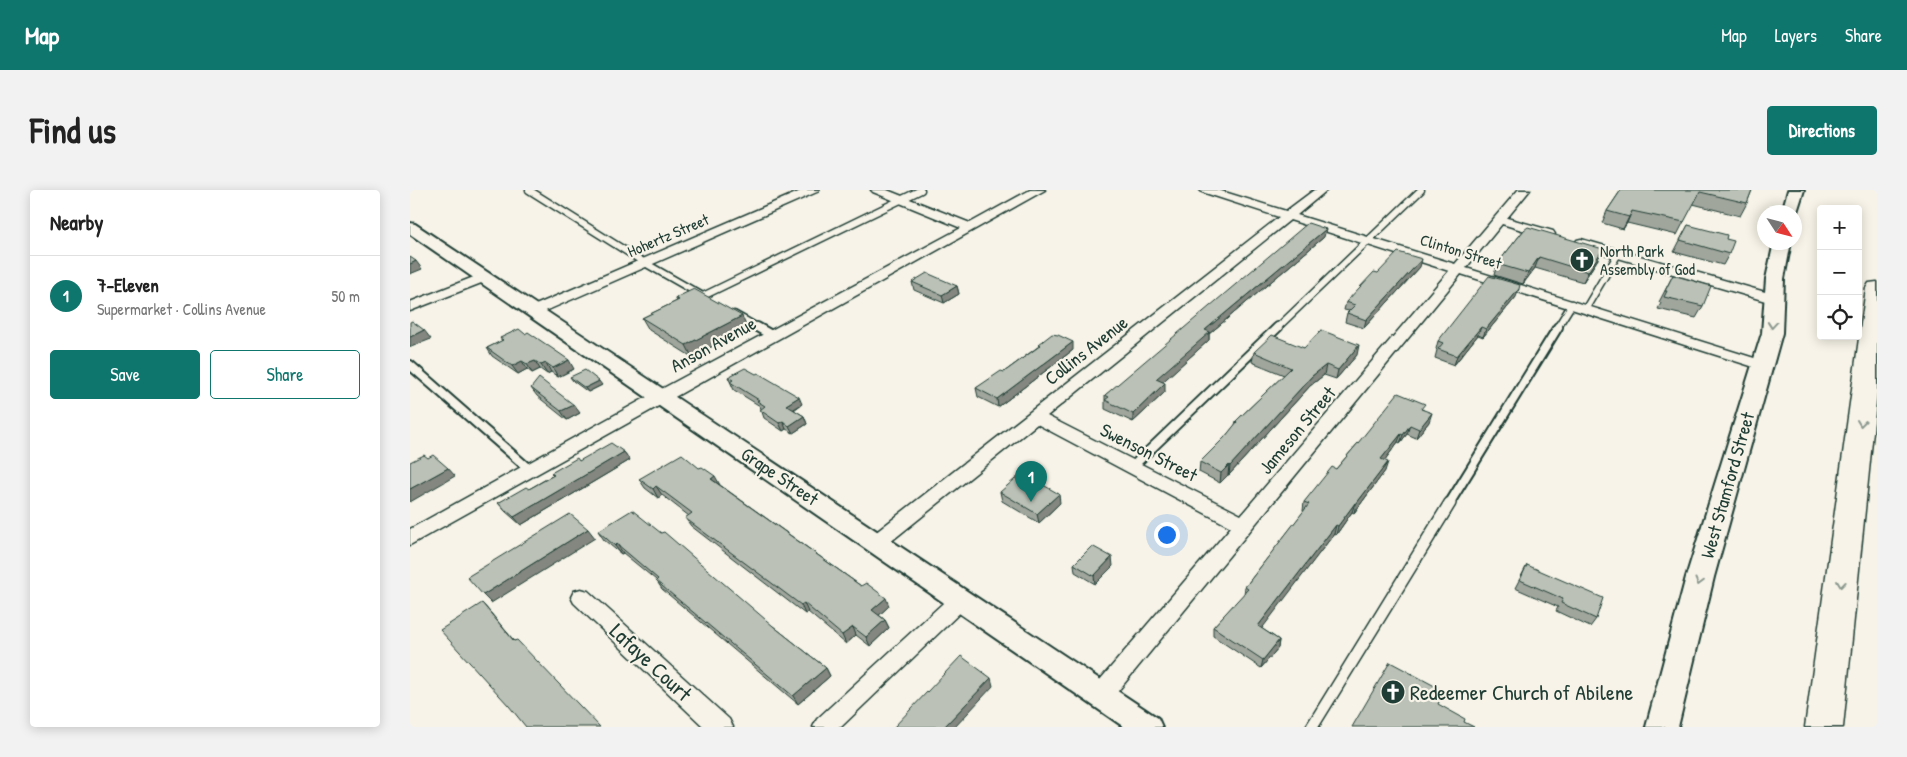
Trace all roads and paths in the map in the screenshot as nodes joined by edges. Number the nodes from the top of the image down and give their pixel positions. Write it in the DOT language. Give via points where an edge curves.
graph roads {
  1 [pos="529,190"];
  2 [pos="813,190"];
  3 [pos="877,190"];
  4 [pos="921,190"];
  5 [pos="1039,190"];
  6 [pos="1206,190"];
  7 [pos="1321,190"];
  8 [pos="1421,190"];
  9 [pos="1524,190"];
  10 [pos="1796,190"];
  11 [pos="901,200"];
  12 [pos="1792,205"];
  13 [pos="1289,216"];
  14 [pos="1499,220"];
  15 [pos="410,226"];
  16 [pos="970,227"];
  17 [pos="1368,241"];
  18 [pos="1781,250"];
  19 [pos="1618,254"];
  20 [pos="645,263"];
  21 [pos="1460,269"];
  22 [pos="484,277"];
  23 [pos="1877,288"];
  24 [pos="703,296"];
  25 [pos="1774,299"];
  26 [pos="712,301"];
  27 [pos="1572,304"];
  28 [pos="410,307"];
  29 [pos="1586,308"];
  30 [pos="536,310"];
  31 [pos="729,311"];
  32 [pos="773,336"];
  33 [pos="410,365"];
  34 [pos="1762,365"];
  35 [pos="662,396"];
  36 [pos="1034,416"];
  37 [pos="1132,467"];
  38 [pos="530,470"];
  39 [pos="1244,525"];
  40 [pos="410,538"];
  41 [pos="877,542"];
  42 [pos="581,597"];
  43 [pos="961,599"];
  44 [pos="1101,695"];
  45 [pos="722,727"];
  46 [pos="825,727"];
  47 [pos="1148,727"];
  48 [pos="1312,727"];
  49 [pos="1662,727"];
  50 [pos="1824,727"];
  1 -- 20 [label="lane"];
  2 -- 20 [label="street, Hohertz Street"];
  3 -- 11 [label="street"];
  4 -- 11 [label="lane"];
  5 -- 16 [label="street, Anson Avenue"];
  6 -- 13 [label="street, Clinton Street"];
  7 -- 13 [label="street, Collins Avenue"];
  8 -- 17 [label="lane"];
  9 -- 14 [label="street, Jameson Street"];
  10 -- 12 [label="main road"];
  11 -- 16 [label="street"];
  11 -- 24 [label="lane"];
  13 -- 17 [label="street, Clinton Street"];
  13 -- 36 [label="street, Collins Avenue"];
  14 -- 19 [label="street"];
  14 -- 21 [label="street, Jameson Street"];
  15 -- 22 [label="street, Grape Street"];
  16 -- 32 [label="street, Anson Avenue"];
  17 -- 21 [label="street, Clinton Street"];
  17 -- 37 [label="lane"];
  18 -- 25 [label="main road, West Stamford Street"];
  19 -- 25 [label="street"];
  19 -- 29 [label="lane"];
  20 -- 24 [label="lane"];
  20 -- 30 [label="street, Hohertz Street"];
  21 -- 27 [label="street, Clinton Street"];
  21 -- 39 [label="street, Jameson Street"];
  22 -- 28 [label="street"];
  22 -- 30 [label="street, Grape Street"];
  23 -- 50 [label="highway, one-way"];
  24 -- 26 [label="lane"];
  25 -- 34 [label="main road, West Stamford Street, one-way" via="1772,333"];
  27 -- 29 [label="street, Clinton Street"];
  27 -- 48 [label="lane"];
  29 -- 34 [label="street, Clinton Street"];
  30 -- 35 [label="street, Grape Street"];
  31 -- 32 [label="lane"];
  32 -- 35 [label="street, Anson Avenue"];
  33 -- 38 [label="lane"];
  34 -- 49 [label="main road, West Stamford Street, one-way" via="1700,577"];
  35 -- 38 [label="street, Anson Avenue"];
  35 -- 41 [label="street, Grape Street"];
  36 -- 37 [label="street, Swenson Street"];
  36 -- 41 [label="street, Collins Avenue"];
  37 -- 39 [label="street, Swenson Street"];
  38 -- 40 [label="street, Anson Avenue"];
  39 -- 44 [label="street, Jameson Street"];
  41 -- 43 [label="street, Grape Street"];
  42 -- 45 [label="street, Lafaye Court"];
  43 -- 44 [label="street, Grape Street"];
  43 -- 46 [label="street"];
  44 -- 47 [label="street, Grape Street"];
}
